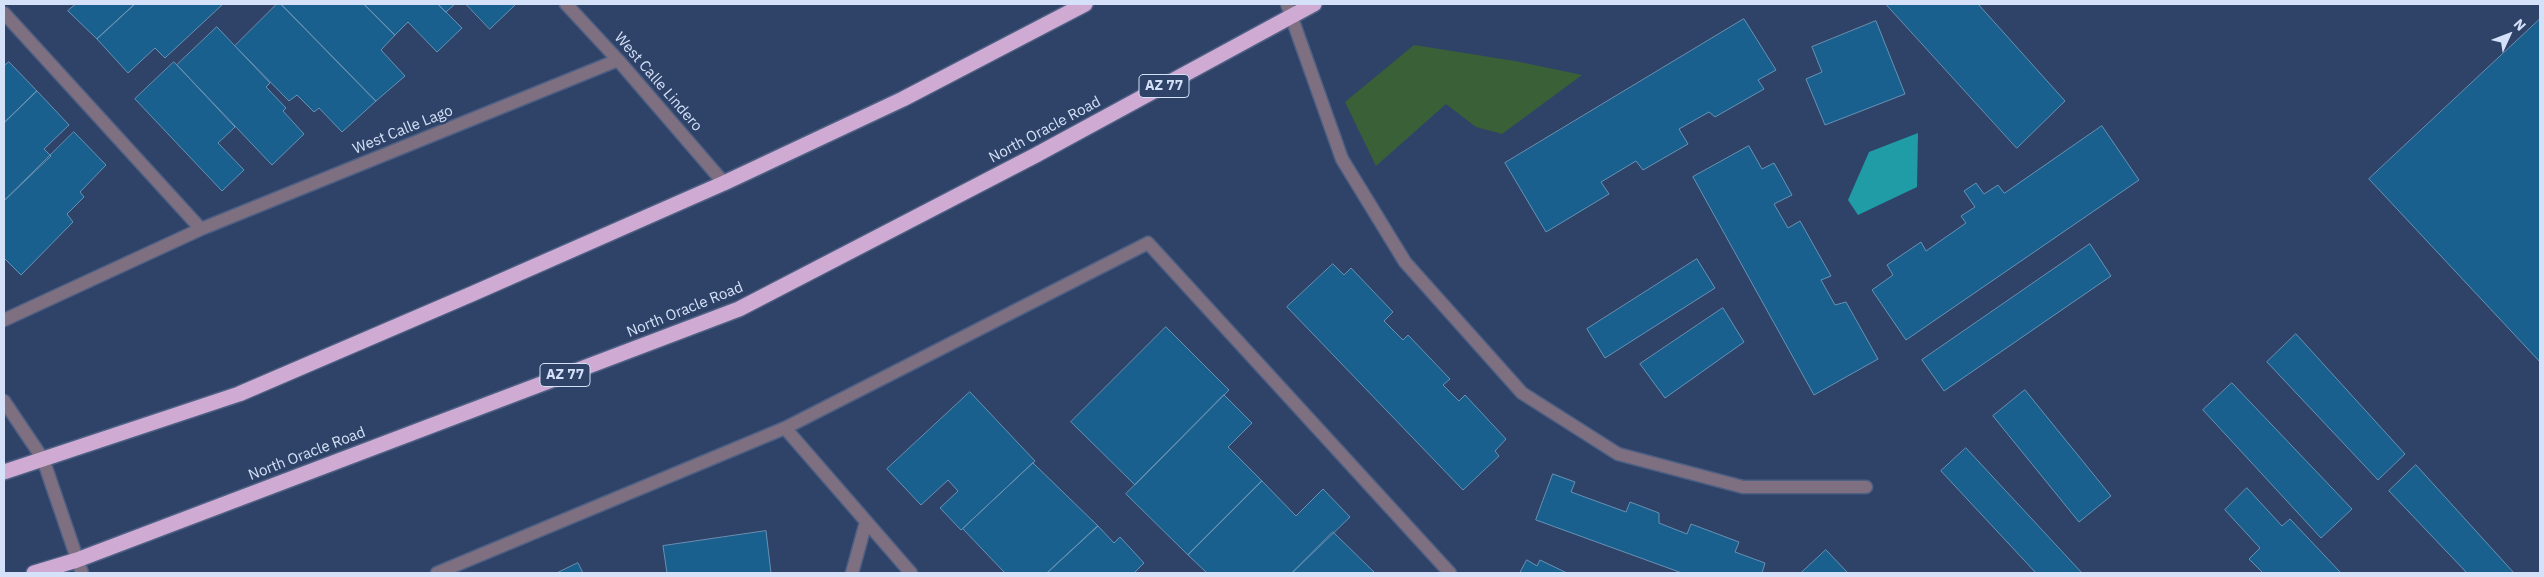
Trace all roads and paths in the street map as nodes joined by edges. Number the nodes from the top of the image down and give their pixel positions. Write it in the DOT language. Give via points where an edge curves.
graph roads {
  1 [pos="566,4"];
  2 [pos="1085,4"];
  3 [pos="1314,4"];
  4 [pos="1289,10"];
  5 [pos="4,13"];
  6 [pos="618,60"];
  7 [pos="724,183"];
  8 [pos="201,229"];
  9 [pos="4,320"];
  10 [pos="4,401"];
  11 [pos="785,428"];
  12 [pos="43,459"];
  13 [pos="4,472"];
  14 [pos="1866,488"];
  15 [pos="866,522"];
  16 [pos="79,567"];
  17 [pos="34,573"];
  18 [pos="437,573"];
  19 [pos="852,573"];
  20 [pos="911,573"];
  21 [pos="1450,573"];
  1 -- 6 [label="street, West Calle Lindero"];
  2 -- 7 [label="highway" via="903,99"];
  3 -- 4 [label="highway, North Oracle Road / AZ 77"];
  4 -- 14 [label="street" via="1342,159 1405,262 1522,393 1618,454 1743,487"];
  4 -- 16 [label="highway, North Oracle Road / AZ 77" via="1036,155 739,309"];
  5 -- 8 [label="street"];
  6 -- 7 [label="street, West Calle Lindero"];
  6 -- 8 [label="street, West Calle Lago"];
  7 -- 12 [label="highway" via="239,394"];
  8 -- 9 [label="street, West Calle Lago"];
  10 -- 12 [label="street"];
  11 -- 15 [label="street"];
  11 -- 18 [label="street"];
  11 -- 21 [label="street" via="1148,243"];
  12 -- 13 [label="highway"];
  12 -- 16 [label="street"];
  15 -- 19 [label="street"];
  15 -- 20 [label="street"];
  16 -- 17 [label="highway, North Oracle Road / AZ 77"];
}
